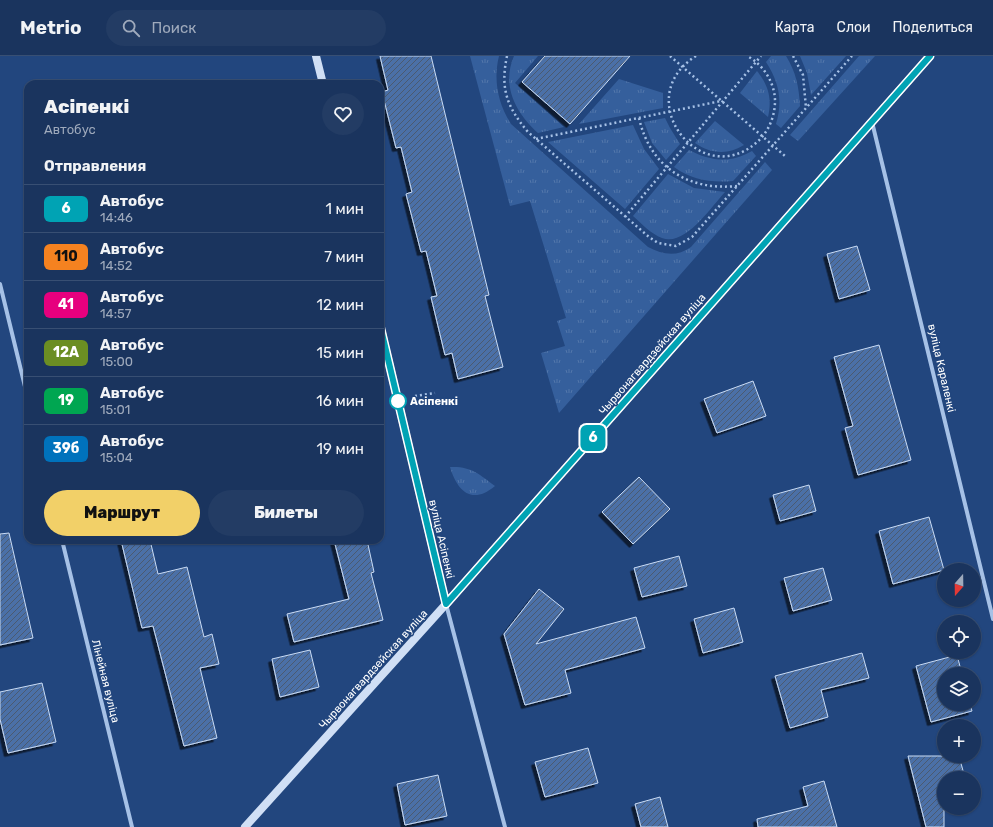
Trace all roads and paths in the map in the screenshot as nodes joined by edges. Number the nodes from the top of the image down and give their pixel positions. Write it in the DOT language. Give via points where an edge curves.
graph roads {
  1 [pos="316,56"];
  2 [pos="507,56"];
  3 [pos="670,56"];
  4 [pos="696,56"];
  5 [pos="748,56"];
  6 [pos="762,56"];
  7 [pos="793,56"];
  8 [pos="852,56"];
  9 [pos="930,56"];
  10 [pos="756,62"];
  11 [pos="682,67"];
  12 [pos="322,80"];
  13 [pos="722,101"];
  14 [pos="806,108"];
  15 [pos="669,112"];
  16 [pos="639,118"];
  17 [pos="872,122"];
  18 [pos="763,136"];
  19 [pos="536,139"];
  20 [pos="688,143"];
  21 [pos="773,145"];
  22 [pos="785,156"];
  23 [pos="667,167"];
  24 [pos="737,186"];
  25 [pos="625,216"];
  26 [pos="0,284"];
  27 [pos="384,342"];
  28 [pos="24,383"];
  29 [pos="63,544"];
  30 [pos="446,604"];
  31 [pos="993,619"];
  32 [pos="132,827"];
  33 [pos="245,827"];
  34 [pos="505,827"];
  1 -- 12 [label="main road"];
  2 -- 19 [label="path" via="504,85 506,99 515,117"];
  3 -- 11 [label="path"];
  4 -- 11 [label="path"];
  5 -- 10 [label="path"];
  6 -- 10 [label="path"];
  7 -- 14 [label="path" via="803,75"];
  8 -- 14 [label="path"];
  9 -- 17 [label="main road, Чырвонагвардзейская вуліца"];
  10 -- 13 [label="path"];
  10 -- 18 [label="path" via="771,81 775,98 773,118"];
  11 -- 13 [label="path"];
  11 -- 15 [label="path" via="671,87"];
  13 -- 15 [label="path"];
  13 -- 18 [label="path"];
  13 -- 20 [label="path"];
  14 -- 21 [label="path"];
  15 -- 16 [label="path"];
  15 -- 20 [label="path" via="676,129"];
  16 -- 19 [label="path"];
  16 -- 23 [label="path" via="648,145"];
  17 -- 30 [label="main road, Чырвонагвардзейская вуліца"];
  17 -- 31 [label="street, вуліца Караленкі"];
  18 -- 20 [label="path" via="745,150 728,156 706,153"];
  18 -- 21 [label="path"];
  19 -- 25 [label="path"];
  20 -- 23 [label="path"];
  21 -- 22 [label="path"];
  21 -- 24 [label="path"];
  23 -- 24 [label="path" via="678,176 707,186"];
  23 -- 25 [label="path"];
  24 -- 25 [label="path" via="692,237 676,246 658,243"];
  26 -- 28 [label="street"];
  27 -- 30 [label="main road, вуліца Асіпенкі"];
  29 -- 32 [label="street, Лінейная вуліца"];
  30 -- 33 [label="main road, Чырвонагвардзейская вуліца"];
  30 -- 34 [label="street, вуліца Асіпенкі"];
}
